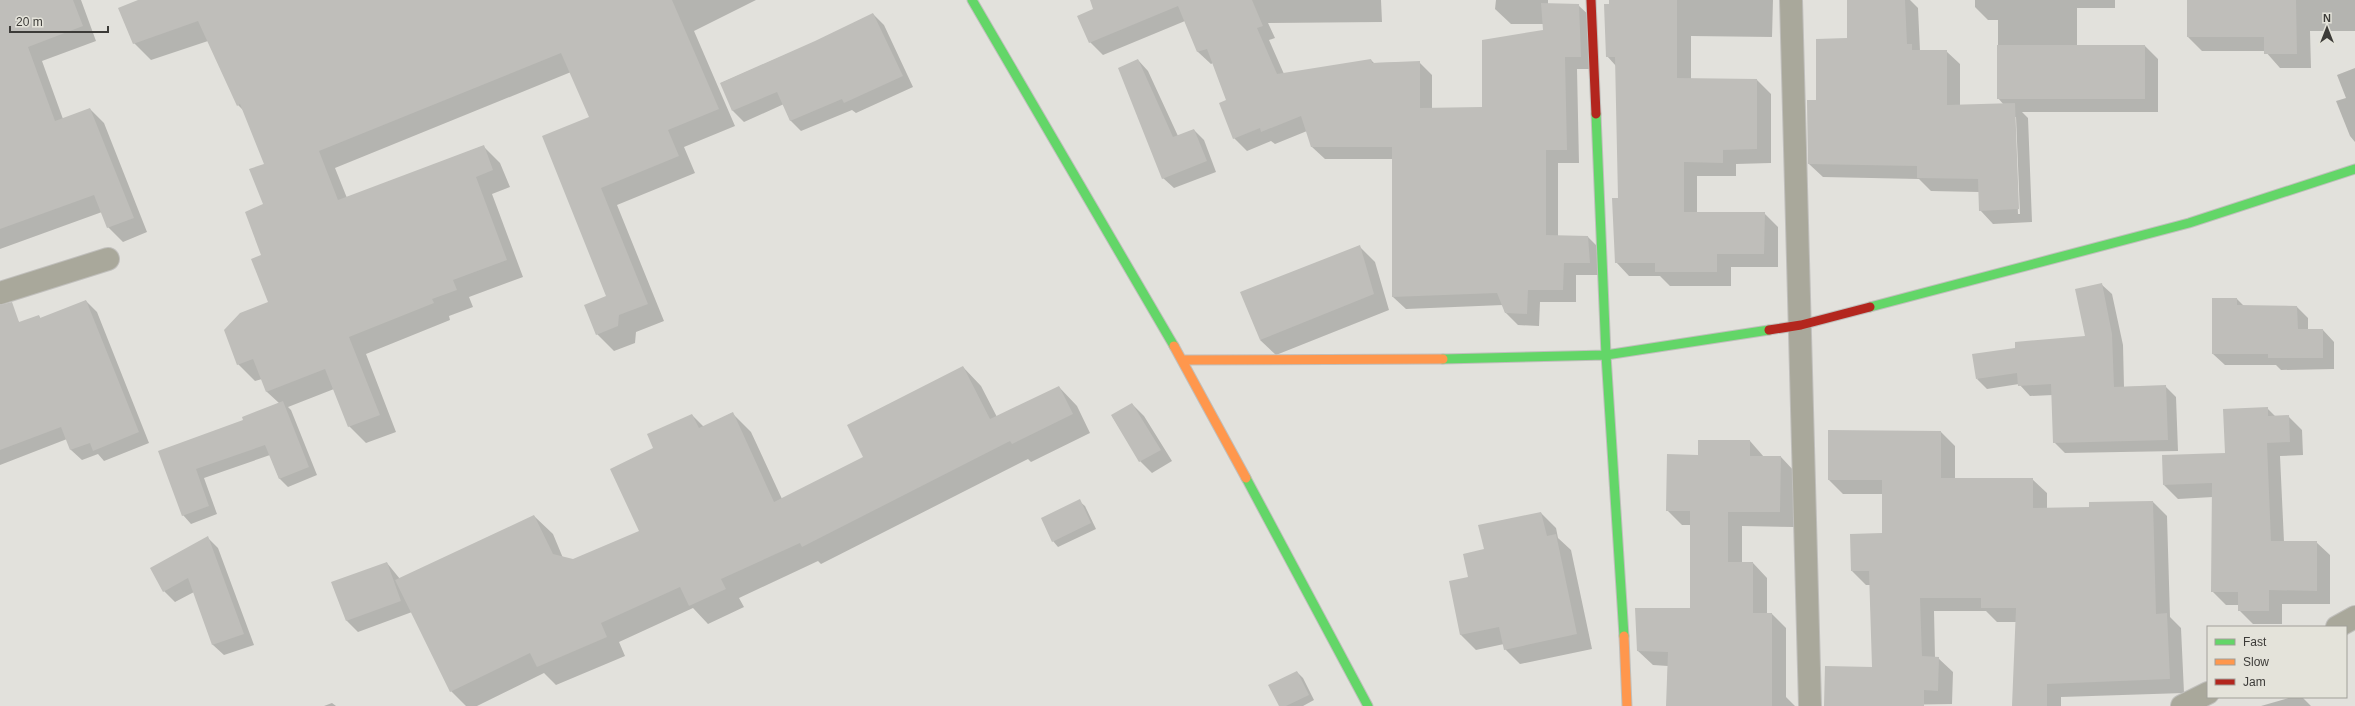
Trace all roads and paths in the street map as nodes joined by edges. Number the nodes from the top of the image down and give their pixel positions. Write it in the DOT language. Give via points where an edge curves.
graph roads {
  1 [pos="972,0"];
  2 [pos="1591,0"];
  3 [pos="1791,0"];
  4 [pos="2355,169"];
  5 [pos="108,259"];
  6 [pos="0,292"];
  7 [pos="1801,325"];
  8 [pos="1606,355"];
  9 [pos="1182,360"];
  10 [pos="2355,617"];
  11 [pos="2339,626"];
  12 [pos="2207,694"];
  13 [pos="1368,706"];
  14 [pos="1626,706"];
  15 [pos="1810,706"];
  16 [pos="2182,706"];
  1 -- 9 [label="street"];
  2 -- 8 [label="street"];
  3 -- 7 [label="street"];
  4 -- 7 [label="street" via="2189,223"];
  5 -- 6 [label="street"];
  7 -- 8 [label="street"];
  7 -- 15 [label="street"];
  8 -- 9 [label="street" via="1387,361"];
  8 -- 14 [label="street" via="1622,593"];
  9 -- 13 [label="street"];
  10 -- 11 [label="street"];
  12 -- 16 [label="street"];
}
